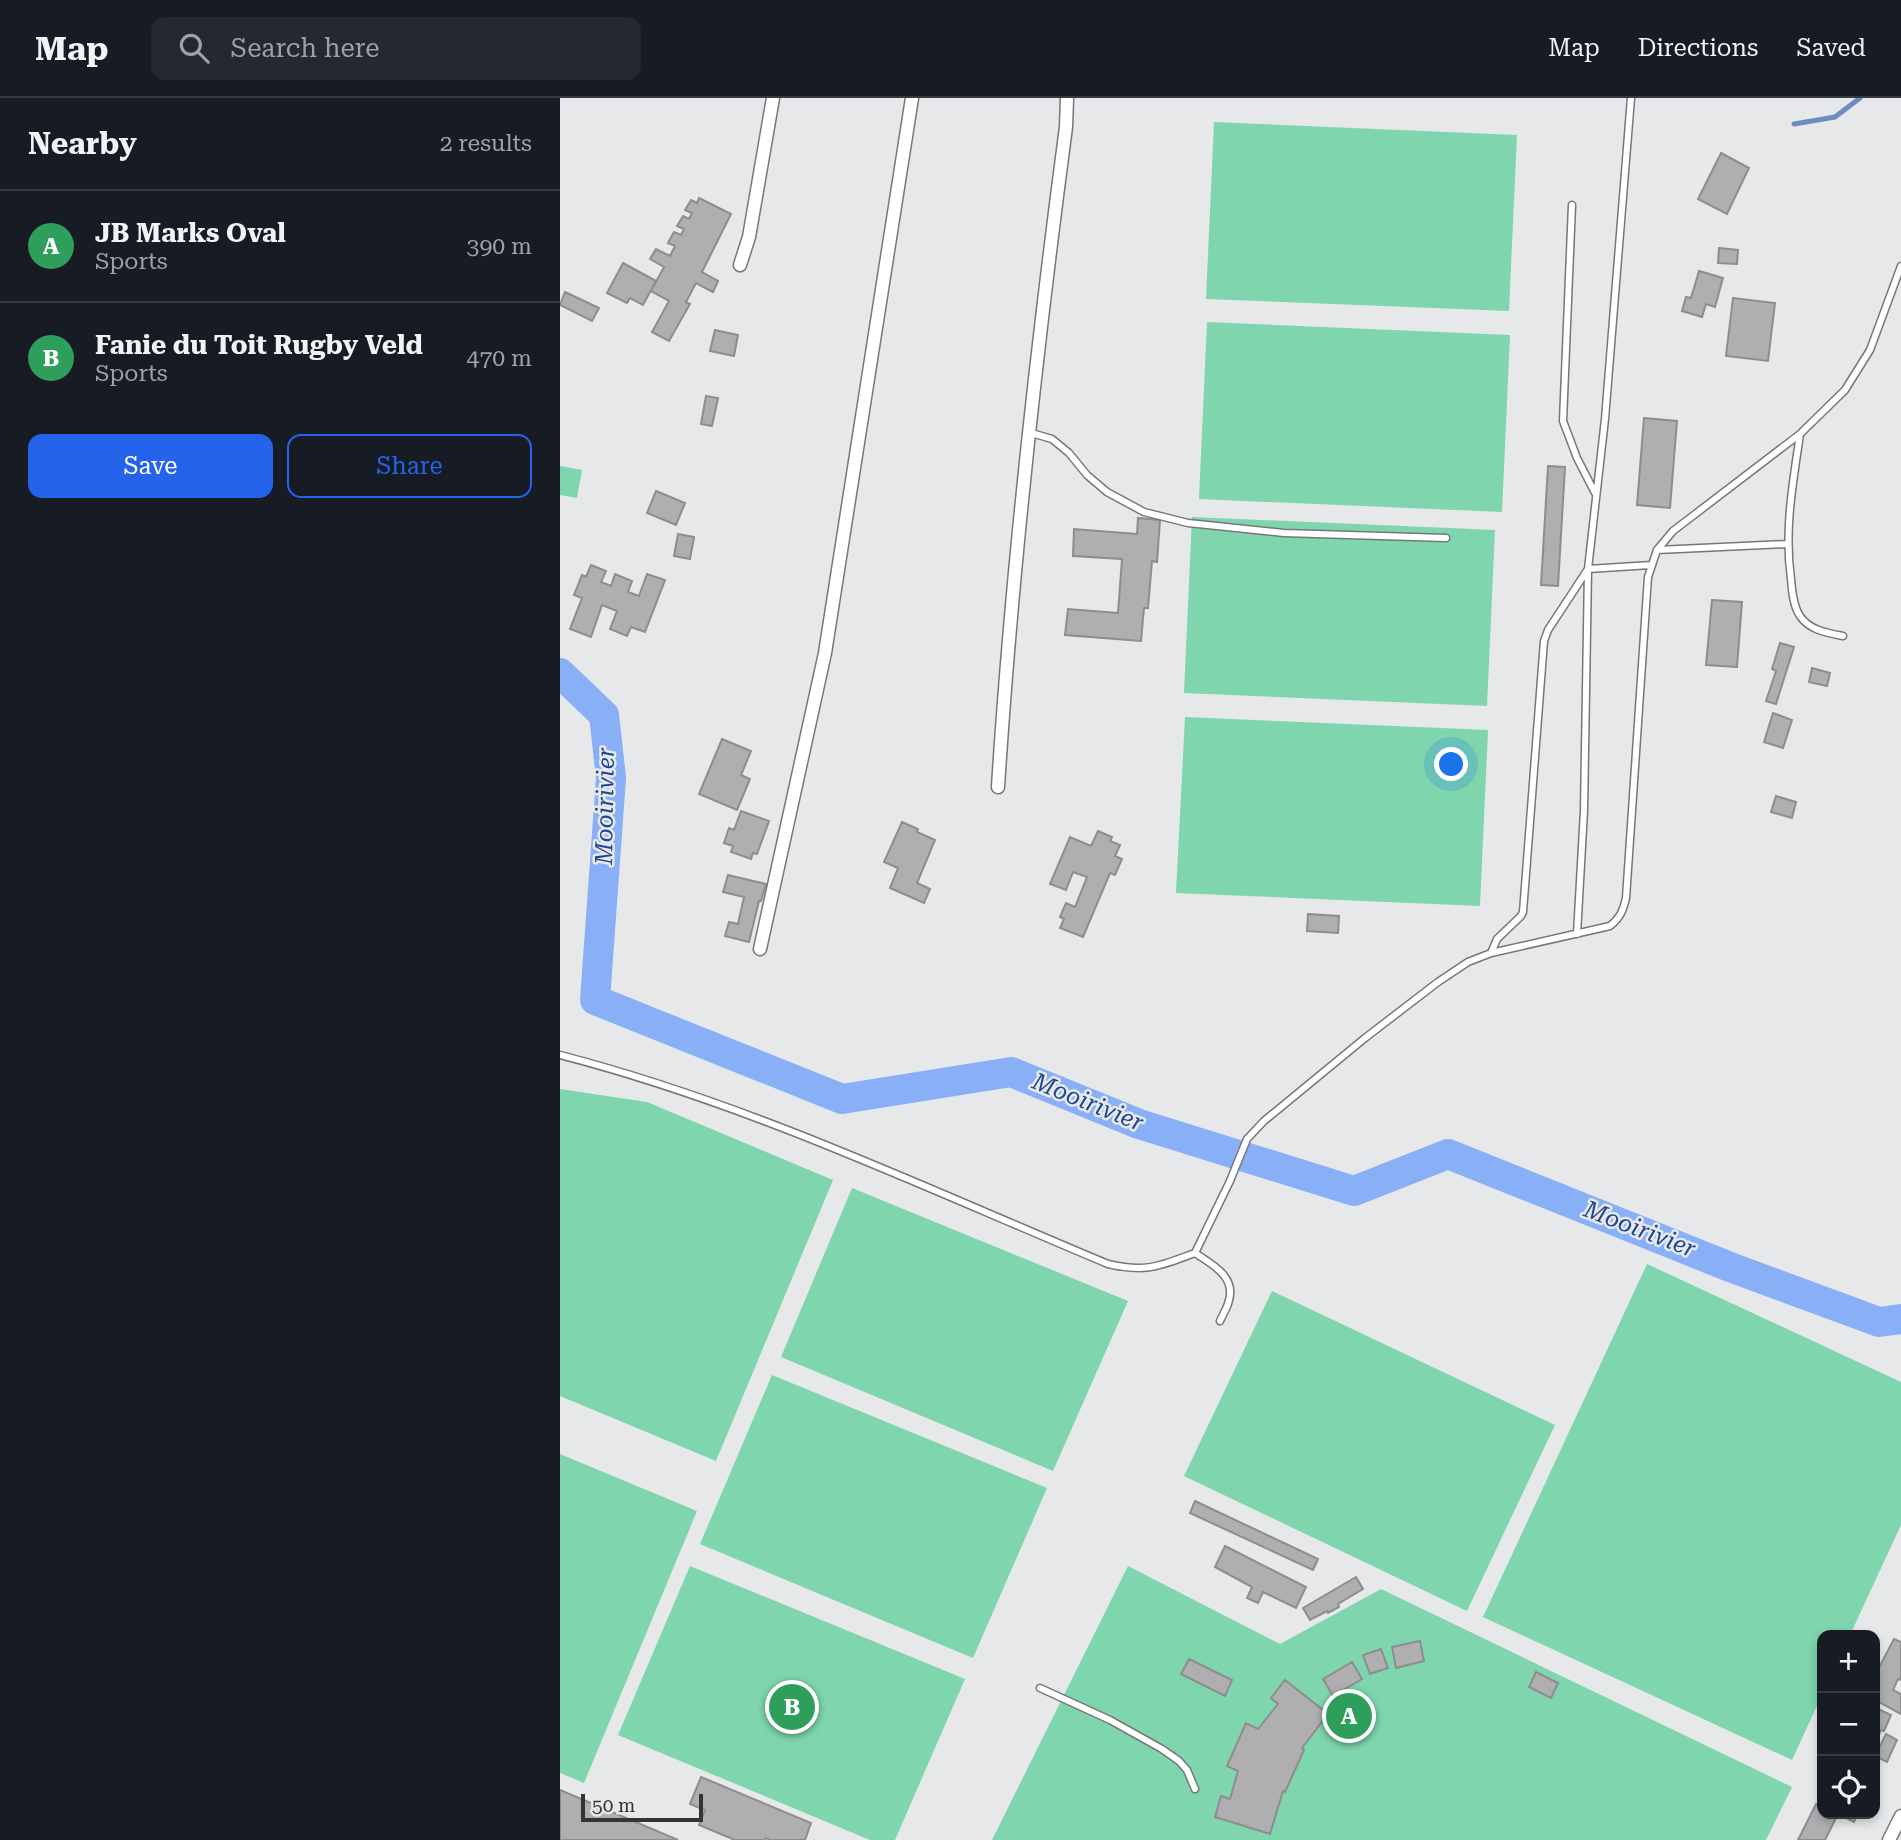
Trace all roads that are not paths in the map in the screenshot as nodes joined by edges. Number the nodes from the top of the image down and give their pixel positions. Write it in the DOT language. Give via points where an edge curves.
graph roads {
  1 [pos="773,98"];
  2 [pos="912,98"];
  3 [pos="1067,98"];
  4 [pos="1631,98"];
  5 [pos="1572,205"];
  6 [pos="740,265"];
  7 [pos="1901,266"];
  8 [pos="1028,432"];
  9 [pos="1800,434"];
  10 [pos="1595,495"];
  11 [pos="1446,538"];
  12 [pos="1787,544"];
  13 [pos="1657,550"];
  14 [pos="1651,565"];
  15 [pos="1588,569"];
  16 [pos="1843,636"];
  17 [pos="998,788"];
  18 [pos="1577,934"];
  19 [pos="760,949"];
  20 [pos="1491,953"];
  21 [pos="560,1055"];
  22 [pos="1195,1253"];
  23 [pos="1220,1321"];
  24 [pos="1040,1688"];
  25 [pos="1195,1789"];
  26 [pos="1901,1816"];
  27 [pos="1889,1840"];
  1 -- 6 [label="street"];
  2 -- 19 [label="street" via="825,653"];
  3 -- 8 [label="street"];
  4 -- 10 [label="lane"];
  5 -- 10 [label="lane" via="1563,421"];
  7 -- 9 [label="lane" via="1870,351 1856,375"];
  8 -- 11 [label="lane" via="1052,439 1107,492 1144,512 1188,523 1284,533"];
  8 -- 17 [label="street"];
  9 -- 12 [label="lane"];
  9 -- 13 [label="lane" via="1673,531"];
  10 -- 15 [label="lane"];
  12 -- 13 [label="lane"];
  12 -- 16 [label="lane" via="1800,615 1811,627"];
  13 -- 14 [label="lane"];
  14 -- 15 [label="lane"];
  14 -- 18 [label="lane" via="1626,898 1619,919"];
  15 -- 18 [label="lane"];
  15 -- 20 [label="lane" via="1544,641 1523,912 1497,939"];
  18 -- 20 [label="lane"];
  20 -- 22 [label="lane" via="1468,962 1375,1030 1264,1121 1247,1139"];
  21 -- 22 [label="lane" via="677,1088 874,1164 1108,1264 1140,1270"];
  22 -- 23 [label="lane" via="1221,1271 1229,1283 1230,1298"];
  24 -- 25 [label="lane" via="1162,1749 1187,1770"];
  26 -- 27 [label="street"];
}
